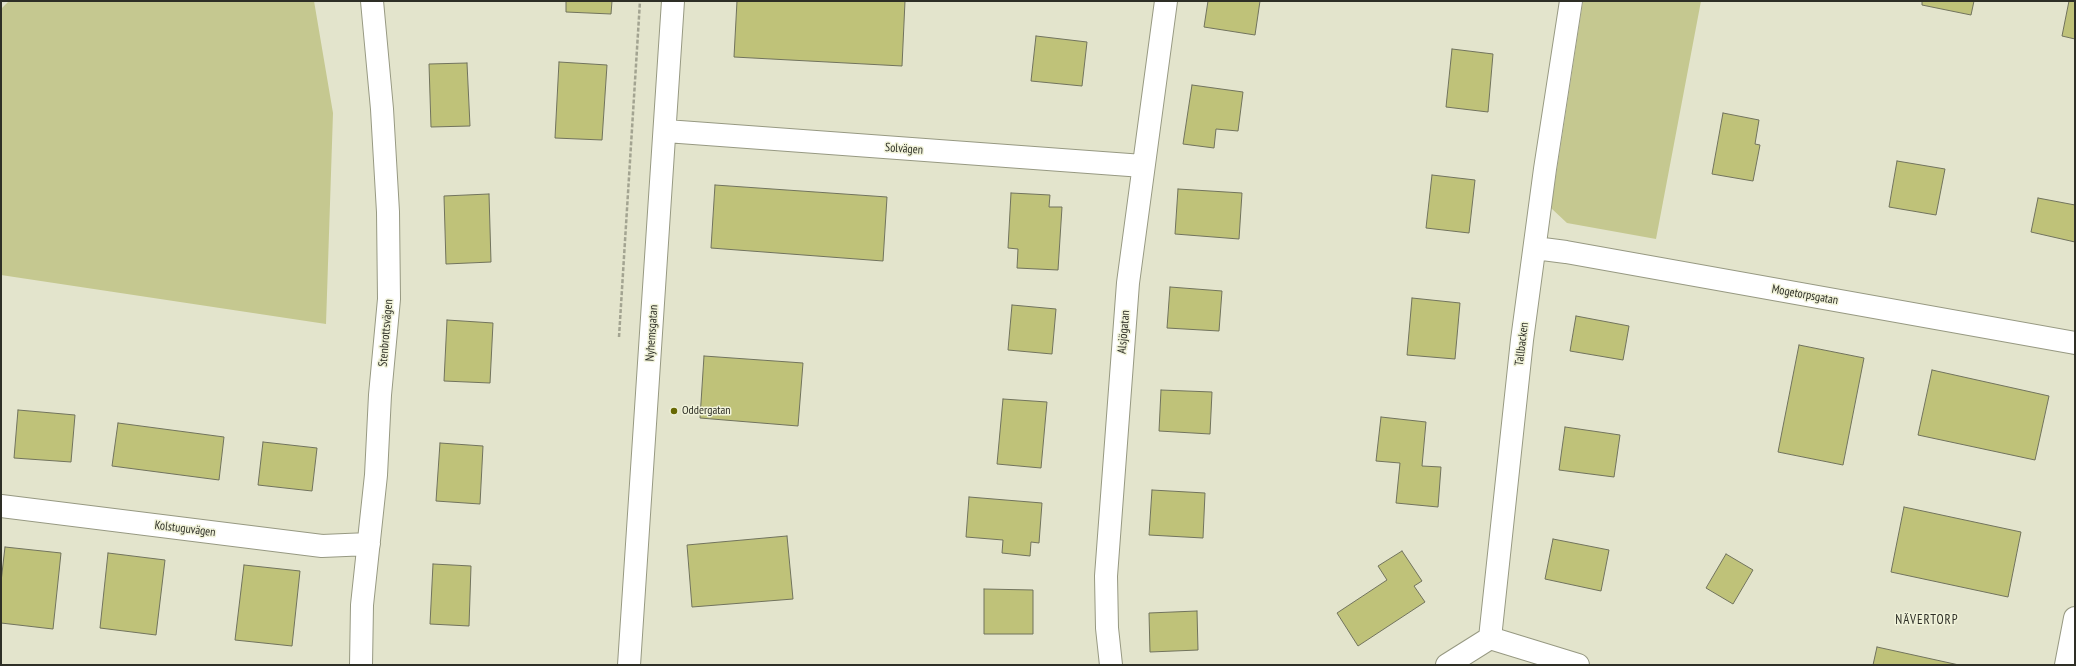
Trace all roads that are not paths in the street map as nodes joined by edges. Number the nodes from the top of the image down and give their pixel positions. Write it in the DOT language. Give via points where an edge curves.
graph roads {
  1 [pos="372,1"];
  2 [pos="673,1"];
  3 [pos="1166,1"];
  4 [pos="1571,1"];
  5 [pos="666,131"];
  6 [pos="1143,166"];
  7 [pos="1535,248"];
  8 [pos="2075,343"];
  9 [pos="1,506"];
  10 [pos="369,544"];
  11 [pos="2075,618"];
  12 [pos="1490,638"];
  13 [pos="361,665"];
  14 [pos="629,665"];
  15 [pos="1111,665"];
  16 [pos="1447,665"];
  17 [pos="1578,665"];
  18 [pos="2066,665"];
  1 -- 10 [label="street, Stenbrottsvägen" via="388,204 389,299"];
  2 -- 5 [label="street, Nyhemsgatan"];
  3 -- 6 [label="street, Alsjögatan"];
  4 -- 7 [label="street, Tallbacken"];
  5 -- 6 [label="street, Solvägen"];
  5 -- 14 [label="street, Nyhemsgatan"];
  6 -- 15 [label="street, Alsjögatan" via="1128,283 1106,576"];
  7 -- 8 [label="street, Mogetorpsgatan"];
  7 -- 12 [label="street, Tallbacken" via="1522,340"];
  9 -- 10 [label="street, Kolstuguvägen" via="322,546"];
  10 -- 13 [label="street, Stenbrottsvägen" via="362,605"];
  11 -- 18 [label="street"];
  12 -- 16 [label="street"];
  12 -- 17 [label="street"];
}
